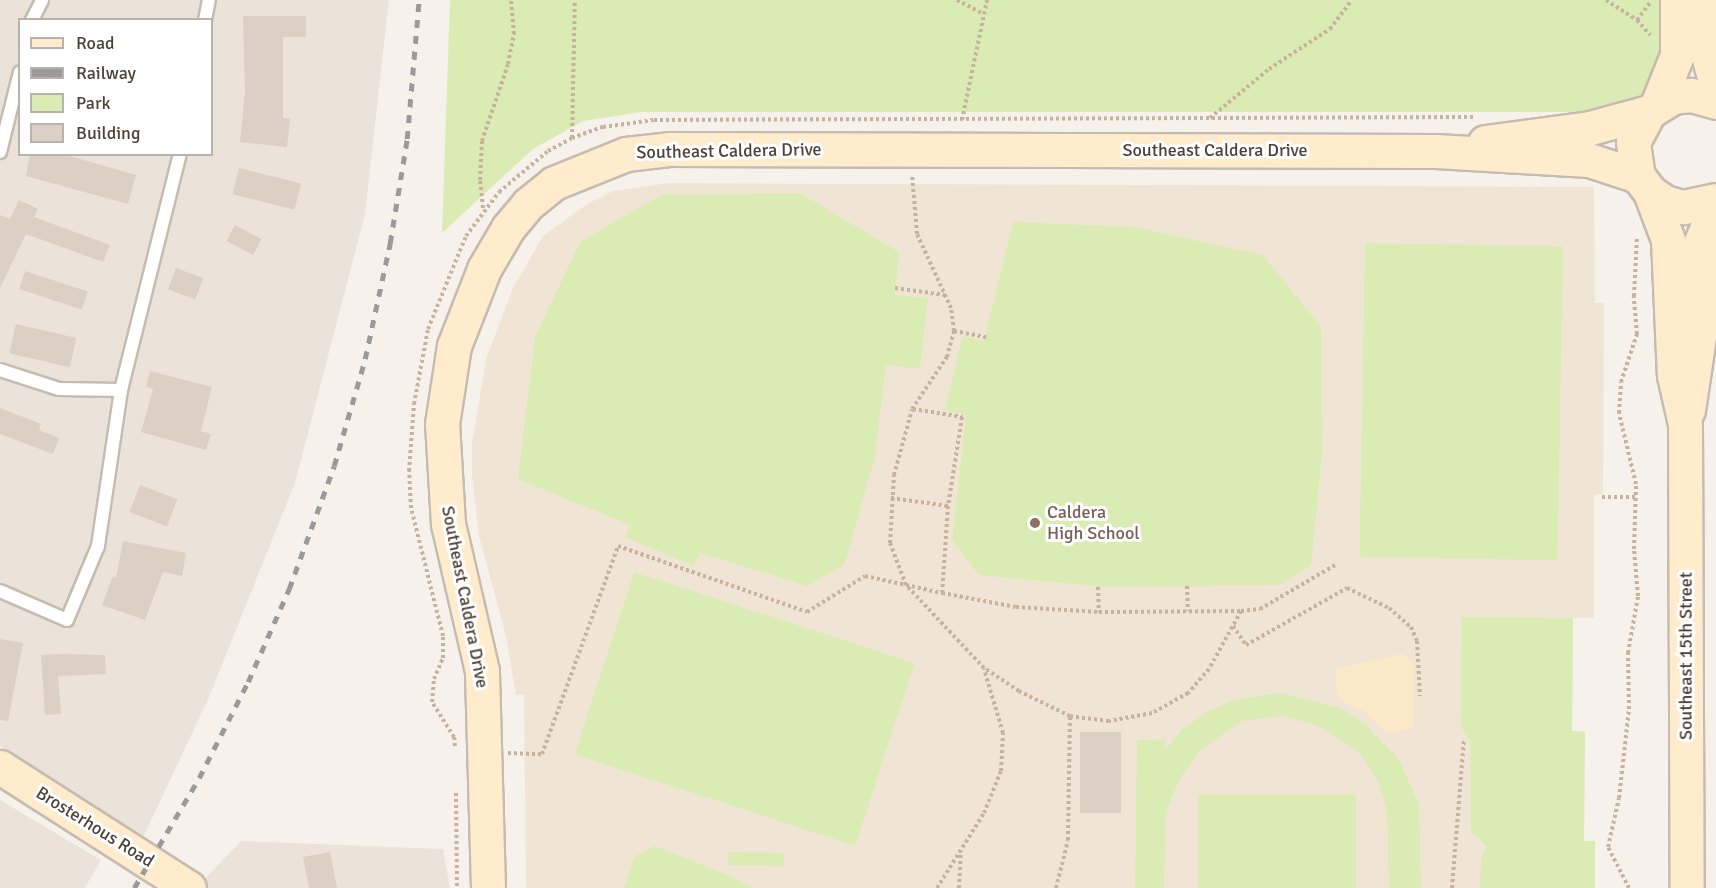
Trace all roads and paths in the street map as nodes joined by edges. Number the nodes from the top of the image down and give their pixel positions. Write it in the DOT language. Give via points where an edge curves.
graph roads {
  1 [pos="42,0"];
  2 [pos="209,0"];
  3 [pos="511,0"];
  4 [pos="575,0"];
  5 [pos="957,0"];
  6 [pos="987,0"];
  7 [pos="1352,0"];
  8 [pos="1606,0"];
  9 [pos="1653,0"];
  10 [pos="1677,0"];
  11 [pos="1703,0"];
  12 [pos="983,14"];
  13 [pos="33,18"];
  14 [pos="206,18"];
  15 [pos="1637,20"];
  16 [pos="1651,45"];
  17 [pos="18,80"];
  18 [pos="1716,84"];
  19 [pos="1716,102"];
  20 [pos="1653,108"];
  21 [pos="1485,117"];
  22 [pos="1210,119"];
  23 [pos="962,120"];
  24 [pos="572,138"];
  25 [pos="1436,151"];
  26 [pos="0,152"];
  27 [pos="180,156"];
  28 [pos="912,166"];
  29 [pos="1644,184"];
  30 [pos="1716,200"];
  31 [pos="1716,205"];
  32 [pos="483,208"];
  33 [pos="1636,230"];
  34 [pos="895,288"];
  35 [pos="946,295"];
  36 [pos="954,331"];
  37 [pos="986,337"];
  38 [pos="0,370"];
  39 [pos="121,390"];
  40 [pos="912,409"];
  41 [pos="1685,424"];
  42 [pos="1602,496"];
  43 [pos="1636,497"];
  44 [pos="891,498"];
  45 [pos="948,506"];
  46 [pos="1337,564"];
  47 [pos="906,585"];
  48 [pos="1187,586"];
  49 [pos="1098,587"];
  50 [pos="0,591"];
  51 [pos="942,593"];
  52 [pos="1188,610"];
  53 [pos="1241,610"];
  54 [pos="1099,612"];
  55 [pos="1233,626"];
  56 [pos="984,668"];
  57 [pos="1420,696"];
  58 [pos="1070,716"];
  59 [pos="1464,740"];
  60 [pos="472,755"];
  61 [pos="0,767"];
  62 [pos="456,782"];
  63 [pos="961,850"];
  64 [pos="189,888"];
  65 [pos="457,888"];
  66 [pos="488,888"];
  67 [pos="937,888"];
  68 [pos="960,888"];
  69 [pos="1056,888"];
  70 [pos="1452,888"];
  71 [pos="1629,888"];
  72 [pos="1688,888"];
  1 -- 13 [label="lane"];
  2 -- 14 [label="lane"];
  3 -- 32 [label="path" via="514,34 508,64 482,141"];
  4 -- 24 [label="path"];
  5 -- 12 [label="path"];
  6 -- 12 [label="path"];
  7 -- 22 [label="path" via="1330,29 1269,69"];
  8 -- 15 [label="path"];
  9 -- 15 [label="path"];
  10 -- 20 [label="street" via="1677,55"];
  11 -- 18 [label="street" via="1708,55"];
  12 -- 23 [label="path"];
  15 -- 16 [label="path" via="1650,36"];
  17 -- 26 [label="lane"];
  19 -- 20 [label="street, Southeast Caldera Drive" via="1691,95 1673,97"];
  20 -- 25 [label="street, Southeast Caldera Drive" via="1590,128"];
  20 -- 29 [label="street, Southeast 15th Street" via="1633,142"];
  21 -- 22 [label="path"];
  22 -- 23 [label="path"];
  23 -- 24 [label="path" via="630,121"];
  24 -- 32 [label="path" via="524,168"];
  25 -- 29 [label="street, Southeast Caldera Drive" via="1589,160"];
  25 -- 60 [label="street, Southeast Caldera Drive" via="669,149 626,154 554,183 528,204 508,228 484,269 454,346 446,385 443,486 455,561 482,671"];
  27 -- 39 [label="lane"];
  28 -- 35 [label="path" via="912,207 917,234"];
  29 -- 30 [label="street, Southeast Caldera Drive" via="1665,202 1683,207"];
  29 -- 41 [label="street, Southeast 15th Street" via="1668,240 1674,375"];
  31 -- 41 [label="street, Southeast 15th Street" via="1701,242 1696,376"];
  32 -- 60 [label="path" via="451,268 428,328 414,404 409,471 418,548 443,636 443,658 434,679 432,702 454,737"];
  33 -- 43 [label="path" via="1637,334 1621,382 1619,413"];
  34 -- 35 [label="path"];
  35 -- 36 [label="path"];
  36 -- 37 [label="path"];
  36 -- 40 [label="path" via="947,357"];
  38 -- 39 [label="lane" via="59,389"];
  39 -- 50 [label="lane" via="98,546 67,620"];
  40 -- 44 [label="path"];
  40 -- 45 [label="path" via="962,417"];
  41 -- 72 [label="street, Southeast 15th Street"];
  42 -- 43 [label="path"];
  43 -- 71 [label="path" via="1634,549 1638,596 1628,653 1629,709 1619,798 1608,846"];
  44 -- 45 [label="path"];
  44 -- 47 [label="path" via="891,543"];
  45 -- 51 [label="path"];
  46 -- 53 [label="path" via="1260,609"];
  47 -- 51 [label="path"];
  47 -- 56 [label="path"];
  47 -- 60 [label="path" via="865,576 807,612 618,546 542,754"];
  48 -- 52 [label="path"];
  49 -- 54 [label="path"];
  51 -- 54 [label="path" via="1016,608"];
  52 -- 53 [label="path"];
  52 -- 54 [label="path"];
  53 -- 55 [label="path"];
  55 -- 57 [label="path" via="1246,645 1347,588 1389,609 1411,627 1417,641"];
  55 -- 58 [label="path" via="1209,669 1172,705 1129,720"];
  56 -- 58 [label="path" via="1019,691"];
  56 -- 63 [label="path" via="999,711 1003,756 995,789"];
  58 -- 69 [label="path" via="1068,840"];
  59 -- 70 [label="path"];
  60 -- 66 [label="street, Southeast Caldera Drive"];
  61 -- 64 [label="street, Brosterhous Road"];
  62 -- 65 [label="path"];
  63 -- 67 [label="path"];
  63 -- 68 [label="path"];
}
